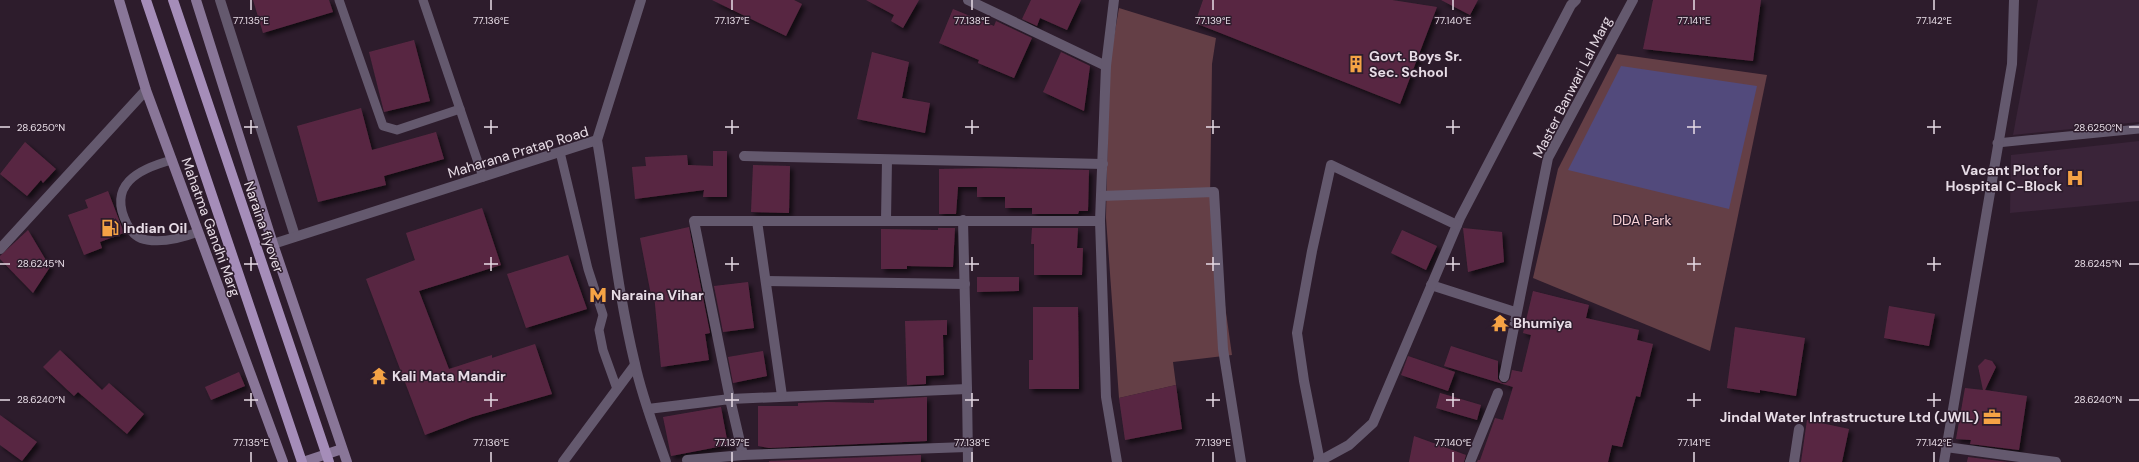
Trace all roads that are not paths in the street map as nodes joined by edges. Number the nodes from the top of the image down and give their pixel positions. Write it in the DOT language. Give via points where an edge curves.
graph roads {
  1 [pos="119,0"];
  2 [pos="146,0"];
  3 [pos="173,0"];
  4 [pos="196,0"];
  5 [pos="220,0"];
  6 [pos="339,0"];
  7 [pos="423,0"];
  8 [pos="641,0"];
  9 [pos="968,0"];
  10 [pos="1114,0"];
  11 [pos="1576,0"];
  12 [pos="1633,0"];
  13 [pos="2014,0"];
  14 [pos="1106,66"];
  15 [pos="146,90"];
  16 [pos="460,109"];
  17 [pos="2139,129"];
  18 [pos="597,140"];
  19 [pos="1997,143"];
  20 [pos="560,152"];
  21 [pos="744,156"];
  22 [pos="172,160"];
  23 [pos="887,160"];
  24 [pos="1103,164"];
  25 [pos="483,177"];
  26 [pos="1101,196"];
  27 [pos="886,220"];
  28 [pos="963,220"];
  29 [pos="757,221"];
  30 [pos="1100,221"];
  31 [pos="1457,225"];
  32 [pos="198,232"];
  33 [pos="296,236"];
  34 [pos="273,244"];
  35 [pos="0,249"];
  36 [pos="766,281"];
  37 [pos="965,284"];
  38 [pos="1431,286"];
  39 [pos="1515,312"];
  40 [pos="635,365"];
  41 [pos="1504,377"];
  42 [pos="617,389"];
  43 [pos="966,389"];
  44 [pos="1498,393"];
  45 [pos="782,396"];
  46 [pos="730,398"];
  47 [pos="648,409"];
  48 [pos="1799,429"];
  49 [pos="967,447"];
  50 [pos="1946,447"];
  51 [pos="342,449"];
  52 [pos="743,455"];
  53 [pos="2016,459"];
  54 [pos="687,460"];
  55 [pos="283,462"];
  56 [pos="302,462"];
  57 [pos="329,462"];
  58 [pos="347,462"];
  59 [pos="563,462"];
  60 [pos="666,462"];
  61 [pos="968,462"];
  62 [pos="1117,462"];
  63 [pos="1241,462"];
  64 [pos="1319,462"];
  65 [pos="1470,462"];
  66 [pos="1794,462"];
  67 [pos="1944,462"];
  68 [pos="2056,462"];
  1 -- 15 [label="main road, Mahatma Gandhi Marg"];
  2 -- 56 [label="main road"];
  3 -- 57 [label="main road, Naraina flyover, bridge"];
  4 -- 34 [label="main road"];
  5 -- 33 [label="street"];
  6 -- 16 [label="lane" via="383,126 397,130"];
  7 -- 16 [label="lane"];
  8 -- 18 [label="street"];
  9 -- 14 [label="street"];
  10 -- 14 [label="street"];
  11 -- 31 [label="street"];
  12 -- 39 [label="street, Master Banwari Lal Marg" via="1548,158"];
  13 -- 19 [label="street" via="2012,64"];
  14 -- 24 [label="street"];
  15 -- 22 [label="main road, Mahatma Gandhi Marg"];
  15 -- 35 [label="street"];
  16 -- 25 [label="lane"];
  17 -- 19 [label="lane"];
  18 -- 20 [label="street, Maharana Pratap Road"];
  18 -- 40 [label="street, Maharana Pratap Road" via="611,220 616,272"];
  19 -- 50 [label="street"];
  20 -- 25 [label="street, Maharana Pratap Road"];
  20 -- 42 [label="lane" via="588,269 603,315 599,330 603,350"];
  21 -- 23 [label="street"];
  22 -- 32 [label="main road, Mahatma Gandhi Marg"];
  22 -- 32 [label="lane" via="144,170 129,181 121,191 120,203 124,219 132,233 146,240 166,240"];
  23 -- 24 [label="street"];
  23 -- 27 [label="street"];
  24 -- 26 [label="street"];
  25 -- 33 [label="street, Maharana Pratap Road"];
  26 -- 30 [label="street"];
  26 -- 63 [label="street" via="1214,192 1223,349"];
  27 -- 28 [label="street"];
  27 -- 29 [label="street"];
  28 -- 30 [label="street"];
  28 -- 37 [label="street"];
  29 -- 36 [label="street"];
  29 -- 46 [label="street" via="694,221"];
  30 -- 62 [label="street" via="1106,397"];
  31 -- 38 [label="street"];
  31 -- 64 [label="street" via="1331,165 1297,333"];
  32 -- 55 [label="main road, Mahatma Gandhi Marg"];
  33 -- 34 [label="street, Maharana Pratap Road"];
  34 -- 51 [label="main road"];
  36 -- 37 [label="street"];
  36 -- 45 [label="street"];
  37 -- 43 [label="street"];
  38 -- 39 [label="street"];
  38 -- 64 [label="street" via="1373,423 1349,445"];
  39 -- 41 [label="street, Master Banwari Lal Marg"];
  40 -- 42 [label="street"];
  40 -- 47 [label="street, Maharana Pratap Road"];
  42 -- 59 [label="street"];
  43 -- 45 [label="street"];
  43 -- 49 [label="street"];
  44 -- 65 [label="street"];
  45 -- 46 [label="street"];
  46 -- 47 [label="street"];
  46 -- 52 [label="street"];
  47 -- 60 [label="street, Maharana Pratap Road"];
  48 -- 66 [label="street"];
  49 -- 52 [label="street"];
  49 -- 61 [label="street"];
  50 -- 53 [label="street"];
  50 -- 67 [label="street"];
  51 -- 56 [label="main road"];
  51 -- 58 [label="main road"];
  52 -- 54 [label="street"];
  53 -- 68 [label="street"];
}
